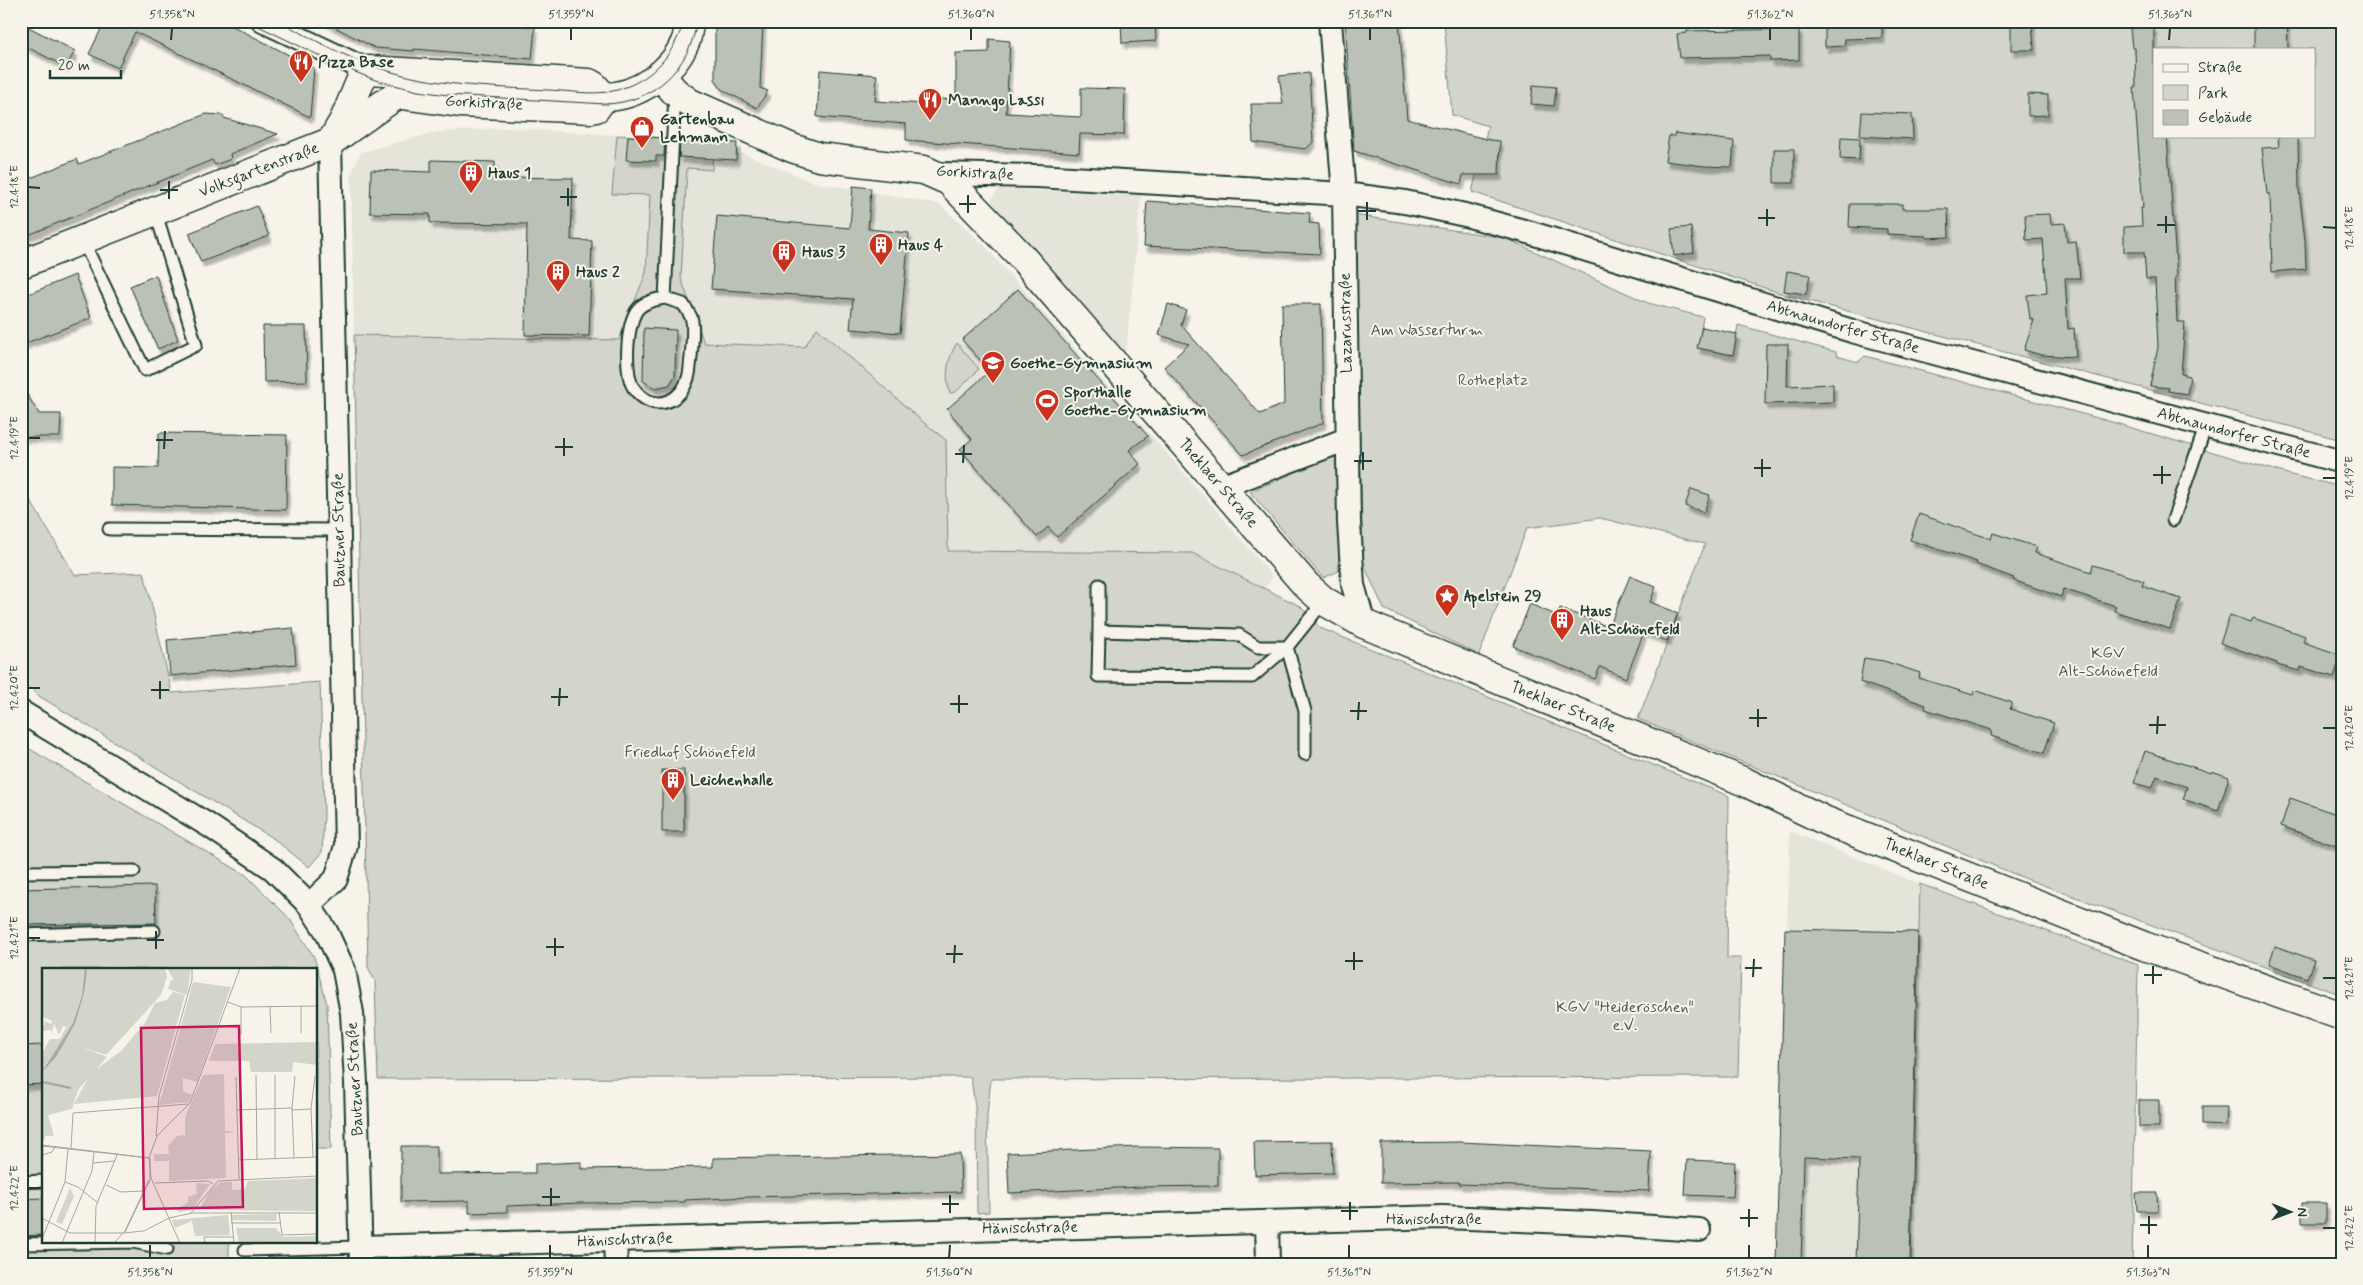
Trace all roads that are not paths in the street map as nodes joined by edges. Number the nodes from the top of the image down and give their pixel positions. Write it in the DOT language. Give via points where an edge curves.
graph roads {
  1 [pos="263,21"];
  2 [pos="690,21"];
  3 [pos="1330,21"];
  4 [pos="667,83"];
  5 [pos="386,84"];
  6 [pos="604,97"];
  7 [pos="330,142"];
  8 [pos="937,174"];
  9 [pos="1344,194"];
  10 [pos="155,210"];
  11 [pos="82,239"];
  12 [pos="21,264"];
  13 [pos="665,298"];
  14 [pos="2206,424"];
  15 [pos="1347,439"];
  16 [pos="2342,462"];
  17 [pos="1221,487"];
  18 [pos="2173,520"];
  19 [pos="109,528"];
  20 [pos="338,530"];
  21 [pos="1099,585"];
  22 [pos="1324,601"];
  23 [pos="1364,624"];
  24 [pos="1098,631"];
  25 [pos="1287,647"];
  26 [pos="21,712"];
  27 [pos="1305,754"];
  28 [pos="134,871"];
  29 [pos="21,872"];
  30 [pos="309,905"];
  31 [pos="154,931"];
  32 [pos="21,935"];
  33 [pos="2342,1016"];
  34 [pos="42,1181"];
  35 [pos="21,1182"];
  36 [pos="1267,1222"];
  37 [pos="1699,1230"];
  38 [pos="615,1240"];
  39 [pos="21,1244"];
  40 [pos="167,1249"];
  41 [pos="245,1250"];
  42 [pos="360,1255"];
  43 [pos="616,1264"];
  44 [pos="1268,1264"];
  1 -- 5 [label="street, Gorkistraße"];
  2 -- 4 [label="main road" via="685,42 673,60"];
  3 -- 9 [label="street, Lazarusstraße"];
  4 -- 6 [label="main road, Gorkistraße" via="646,85 628,94"];
  4 -- 8 [label="main road, Gorkistraße" via="700,109 765,138 819,157 908,167"];
  4 -- 13 [label="lane"];
  5 -- 6 [label="main road, Gorkistraße" via="589,83"];
  5 -- 6 [label="main road, Gorkistraße" via="460,103 588,109 596,108"];
  5 -- 7 [label="main road, Volksgartenstraße" via="344,120"];
  5 -- 7 [label="main road, Volksgartenstraße" via="395,96"];
  7 -- 10 [label="main road, Volksgartenstraße"];
  7 -- 20 [label="street, Bautzner Straße"];
  8 -- 9 [label="street, Gorkistraße" via="1036,176"];
  8 -- 17 [label="main road, Theklaer Straße" via="957,188 992,225"];
  9 -- 14 [label="street, Abtnaundorfer Straße" via="1405,202 1465,215 1852,331"];
  9 -- 15 [label="street, Lazarusstraße"];
  10 -- 11 [label="main road, Volksgartenstraße"];
  10 -- 11 [label="lane" via="196,345 145,370"];
  11 -- 12 [label="main road, Volksgartenstraße"];
  13 -- 13 [label="lane" via="683,304 692,318 690,374 685,389 675,399 655,402 643,398 628,378 630,324 639,307"];
  14 -- 16 [label="street, Abtnaundorfer Straße"];
  14 -- 18 [label="lane"];
  15 -- 17 [label="street"];
  15 -- 23 [label="street, Lazarusstraße" via="1354,584"];
  17 -- 22 [label="main road, Theklaer Straße" via="1306,585"];
  19 -- 20 [label="lane"];
  20 -- 30 [label="street, Bautzner Straße" via="346,846 336,880"];
  21 -- 24 [label="lane"];
  22 -- 23 [label="main road, Theklaer Straße"];
  22 -- 25 [label="lane"];
  23 -- 33 [label="main road, Theklaer Straße" via="1745,782 1826,821 2144,946"];
  24 -- 25 [label="lane" via="1239,635 1258,647"];
  24 -- 25 [label="lane" via="1098,676 1252,677"];
  25 -- 27 [label="lane" via="1304,710"];
  26 -- 30 [label="street, Bautzner Straße" via="208,825 273,869"];
  28 -- 29 [label="lane"];
  30 -- 42 [label="street, Bautzner Straße" via="326,931 344,970 352,1013"];
  31 -- 32 [label="lane"];
  34 -- 35 [label="lane"];
  36 -- 37 [label="street, Hänischstraße" via="1443,1217"];
  36 -- 38 [label="street, Hänischstraße"];
  36 -- 44 [label="street"];
  38 -- 42 [label="street, Hänischstraße"];
  38 -- 43 [label="street"];
  39 -- 40 [label="lane" via="133,1242"];
  41 -- 42 [label="lane"];
}
